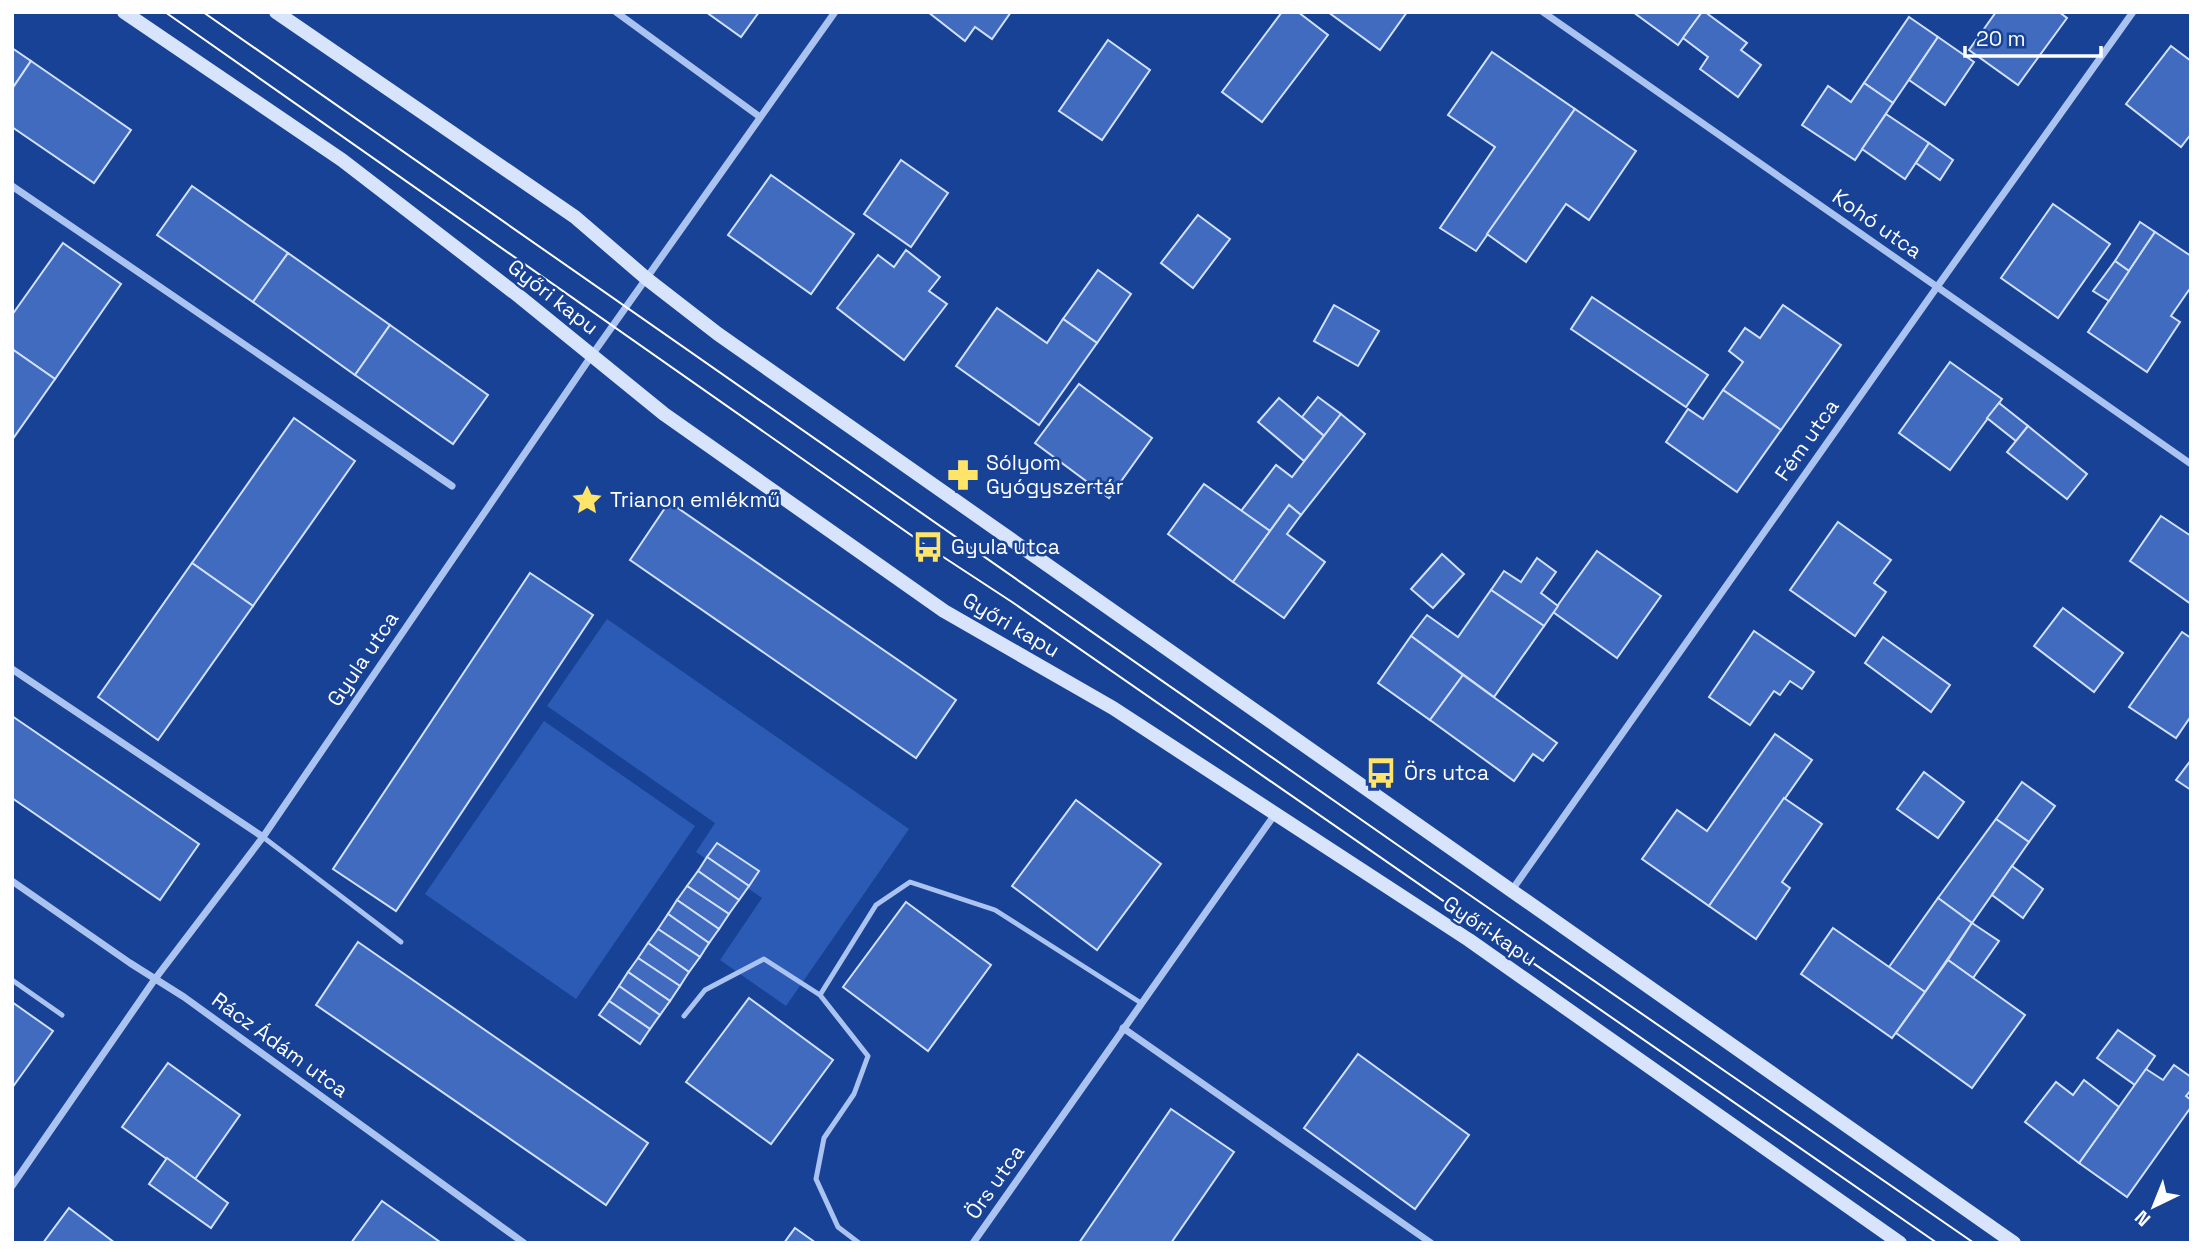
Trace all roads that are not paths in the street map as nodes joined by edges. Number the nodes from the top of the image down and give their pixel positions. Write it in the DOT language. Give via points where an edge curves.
graph roads {
  1 [pos="124,12"];
  2 [pos="276,12"];
  3 [pos="616,12"];
  4 [pos="835,12"];
  5 [pos="1543,12"];
  6 [pos="2133,12"];
  7 [pos="760,117"];
  8 [pos="12,186"];
  9 [pos="646,279"];
  10 [pos="1937,287"];
  11 [pos="592,355"];
  12 [pos="2191,464"];
  13 [pos="452,486"];
  14 [pos="12,669"];
  15 [pos="1275,814"];
  16 [pos="262,837"];
  17 [pos="12,881"];
  18 [pos="1512,890"];
  19 [pos="401,942"];
  20 [pos="156,979"];
  21 [pos="12,980"];
  22 [pos="820,995"];
  23 [pos="1141,1003"];
  24 [pos="62,1015"];
  25 [pos="684,1016"];
  26 [pos="1123,1028"];
  27 [pos="12,1186"];
  28 [pos="524,1243"];
  29 [pos="859,1243"];
  30 [pos="973,1243"];
  31 [pos="1431,1243"];
  32 [pos="1900,1243"];
  33 [pos="2014,1243"];
  1 -- 11 [label="street, Győri kapu" via="342,160"];
  2 -- 9 [label="street" via="575,217"];
  3 -- 7 [label="street"];
  4 -- 7 [label="street, Gyula utca"];
  5 -- 10 [label="street, Kohó utca"];
  6 -- 10 [label="street, Fém utca"];
  7 -- 9 [label="street, Gyula utca"];
  8 -- 13 [label="street"];
  9 -- 11 [label="street, Gyula utca"];
  9 -- 18 [label="street" via="729,342"];
  10 -- 12 [label="street, Kohó utca"];
  10 -- 18 [label="street, Fém utca"];
  11 -- 15 [label="street, Győri kapu" via="664,414 944,611 1113,708"];
  11 -- 16 [label="street, Gyula utca"];
  14 -- 16 [label="street"];
  15 -- 23 [label="street, Örs utca"];
  15 -- 32 [label="street, Győri kapu" via="1469,940"];
  16 -- 19 [label="lane"];
  16 -- 20 [label="street, Gyula utca"];
  17 -- 20 [label="street, Rácz Ádám utca"];
  18 -- 33 [label="street"];
  20 -- 27 [label="street, Gyula utca"];
  20 -- 28 [label="street, Rácz Ádám utca"];
  21 -- 24 [label="lane"];
  22 -- 23 [label="lane" via="876,905 910,882 995,910"];
  22 -- 25 [label="lane" via="764,959 705,990"];
  22 -- 29 [label="lane" via="868,1056 854,1094 824,1138 816,1179 838,1227"];
  23 -- 26 [label="street, Örs utca"];
  26 -- 30 [label="street, Örs utca"];
  26 -- 31 [label="street"];
}
